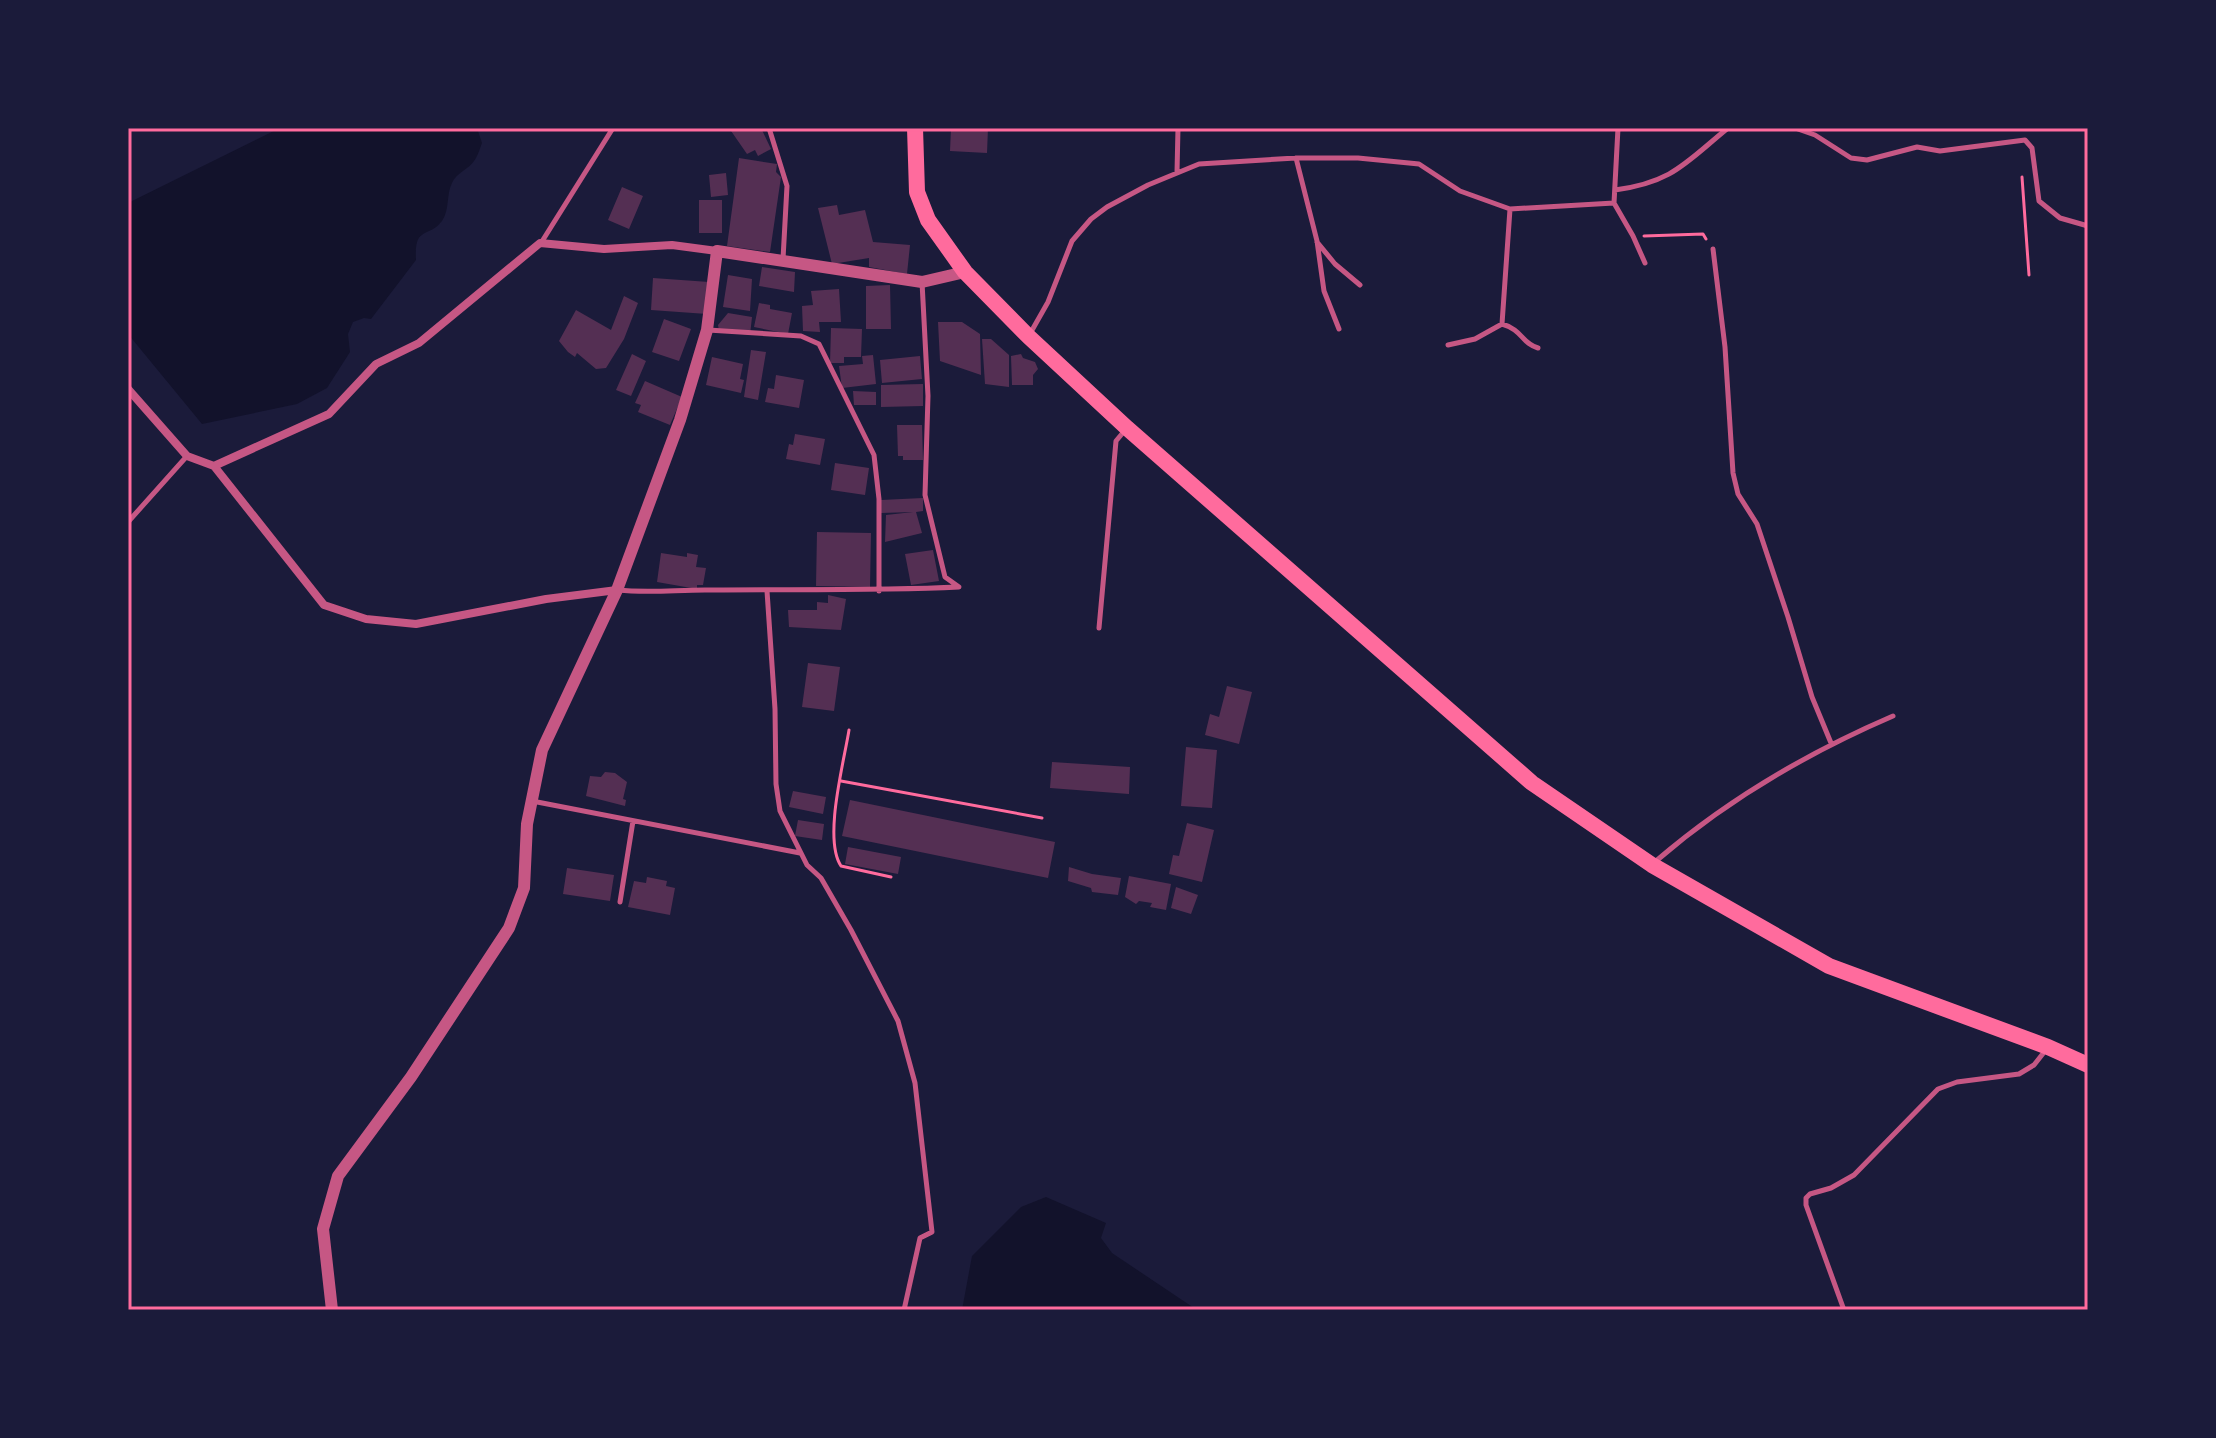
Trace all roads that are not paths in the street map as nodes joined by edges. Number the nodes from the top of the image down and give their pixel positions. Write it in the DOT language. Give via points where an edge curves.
graph roads {
  1 [pos="613,128"];
  2 [pos="769,128"];
  3 [pos="915,128"];
  4 [pos="1178,128"];
  5 [pos="1618,128"];
  6 [pos="1728,128"];
  7 [pos="1795,128"];
  8 [pos="1296,158"];
  9 [pos="1177,172"];
  10 [pos="1615,190"];
  11 [pos="1614,203"];
  12 [pos="1510,209"];
  13 [pos="2088,226"];
  14 [pos="1317,241"];
  15 [pos="540,243"];
  16 [pos="1713,249"];
  17 [pos="717,251"];
  18 [pos="783,260"];
  19 [pos="1645,263"];
  20 [pos="965,272"];
  21 [pos="922,282"];
  22 [pos="1360,285"];
  23 [pos="1502,324"];
  24 [pos="1339,329"];
  25 [pos="707,330"];
  26 [pos="1029,337"];
  27 [pos="1448,345"];
  28 [pos="1538,348"];
  29 [pos="128,389"];
  30 [pos="1127,428"];
  31 [pos="187,456"];
  32 [pos="214,466"];
  33 [pos="128,522"];
  34 [pos="617,590"];
  35 [pos="767,591"];
  36 [pos="879,591"];
  37 [pos="1099,628"];
  38 [pos="1893,716"];
  39 [pos="1831,743"];
  40 [pos="532,801"];
  41 [pos="633,821"];
  42 [pos="801,853"];
  43 [pos="1652,865"];
  44 [pos="620,902"];
  45 [pos="2048,1047"];
  46 [pos="2088,1065"];
  47 [pos="332,1310"];
  48 [pos="904,1310"];
  49 [pos="1844,1310"];
  1 -- 15 [label="lane"];
  2 -- 18 [label="lane" via="787,186"];
  3 -- 20 [label="main road" via="917,192 928,220"];
  4 -- 9 [label="lane"];
  5 -- 10 [label="lane"];
  6 -- 10 [label="lane" via="1659,180"];
  7 -- 13 [label="lane" via="1851,158 1867,160 1917,147 1940,151 2025,140 2032,148 2039,201 2060,218"];
  8 -- 9 [label="lane" via="1199,164"];
  8 -- 12 [label="lane" via="1419,164 1460,191"];
  8 -- 14 [label="lane"];
  9 -- 26 [label="lane" via="1091,219 1072,241"];
  10 -- 11 [label="lane"];
  11 -- 12 [label="lane"];
  11 -- 19 [label="lane"];
  12 -- 23 [label="lane"];
  14 -- 22 [label="lane"];
  14 -- 24 [label="lane" via="1324,291"];
  15 -- 17 [label="street"];
  15 -- 32 [label="street" via="419,343 376,364 329,414"];
  16 -- 39 [label="lane" via="1738,494 1757,524"];
  17 -- 18 [label="street"];
  17 -- 25 [label="street"];
  18 -- 21 [label="street"];
  20 -- 21 [label="street"];
  20 -- 26 [label="main road"];
  21 -- 36 [label="lane" via="928,396 925,495 945,577 959,587"];
  23 -- 27 [label="lane" via="1475,339"];
  23 -- 28 [label="lane"];
  25 -- 34 [label="street"];
  25 -- 36 [label="lane" via="801,336 819,344 874,455"];
  26 -- 30 [label="main road"];
  29 -- 31 [label="street"];
  30 -- 37 [label="lane" via="1116,441"];
  30 -- 43 [label="main road" via="1532,783"];
  31 -- 32 [label="street"];
  31 -- 33 [label="lane"];
  32 -- 34 [label="street" via="324,605 366,619 416,624"];
  34 -- 35 [label="lane"];
  34 -- 40 [label="street" via="542,750"];
  35 -- 36 [label="lane"];
  35 -- 42 [label="lane" via="776,784 780,811"];
  38 -- 39 [label="lane"];
  39 -- 43 [label="lane" via="1753,789"];
  40 -- 41 [label="lane"];
  40 -- 47 [label="street" via="524,888 509,928 338,1176 323,1229"];
  41 -- 42 [label="lane"];
  41 -- 44 [label="lane"];
  42 -- 48 [label="lane" via="821,878 898,1021 915,1083 932,1232 920,1238"];
  43 -- 45 [label="main road" via="1829,966"];
  45 -- 46 [label="main road"];
  45 -- 49 [label="lane" via="2019,1074 1938,1089 1854,1175 1806,1198"];
}
